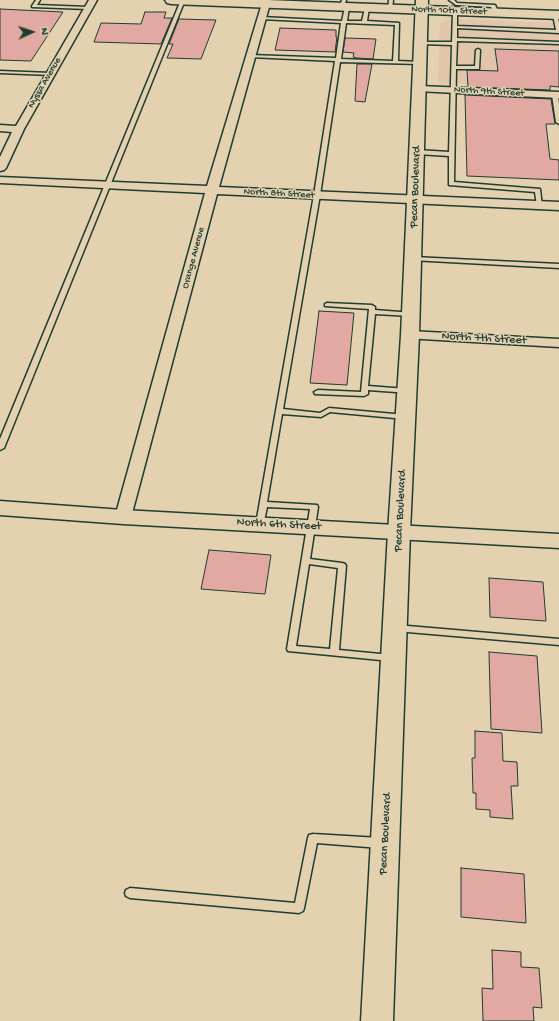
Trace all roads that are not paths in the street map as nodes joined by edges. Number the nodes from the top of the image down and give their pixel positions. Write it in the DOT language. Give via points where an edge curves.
graph roads {
  1 [pos="38,0"];
  2 [pos="171,0"];
  3 [pos="184,0"];
  4 [pos="492,0"];
  5 [pos="266,2"];
  6 [pos="302,3"];
  7 [pos="90,4"];
  8 [pos="391,4"];
  9 [pos="344,5"];
  10 [pos="365,5"];
  11 [pos="422,5"];
  12 [pos="453,6"];
  13 [pos="495,9"];
  14 [pos="557,15"];
  15 [pos="262,18"];
  16 [pos="344,22"];
  17 [pos="364,23"];
  18 [pos="455,27"];
  19 [pos="559,32"];
  20 [pos="454,42"];
  21 [pos="421,43"];
  22 [pos="559,43"];
  23 [pos="478,50"];
  24 [pos="250,56"];
  25 [pos="338,60"];
  26 [pos="395,62"];
  27 [pos="420,63"];
  28 [pos="454,67"];
  29 [pos="0,72"];
  30 [pos="51,74"];
  31 [pos="420,89"];
  32 [pos="452,90"];
  33 [pos="557,95"];
  34 [pos="559,122"];
  35 [pos="0,128"];
  36 [pos="19,129"];
  37 [pos="417,152"];
  38 [pos="451,154"];
  39 [pos="0,168"];
  40 [pos="0,180"];
  41 [pos="108,185"];
  42 [pos="212,190"];
  43 [pos="317,195"];
  44 [pos="415,200"];
  45 [pos="540,206"];
  46 [pos="559,206"];
  47 [pos="413,259"];
  48 [pos="559,266"];
  49 [pos="327,305"];
  50 [pos="372,312"];
  51 [pos="410,314"];
  52 [pos="410,335"];
  53 [pos="559,343"];
  54 [pos="365,388"];
  55 [pos="407,391"];
  56 [pos="318,392"];
  57 [pos="279,411"];
  58 [pos="405,417"];
  59 [pos="0,448"];
  60 [pos="263,504"];
  61 [pos="0,508"];
  62 [pos="123,517"];
  63 [pos="260,524"];
  64 [pos="311,527"];
  65 [pos="399,532"];
  66 [pos="559,541"];
  67 [pos="305,561"];
  68 [pos="395,628"];
  69 [pos="559,642"];
  70 [pos="334,653"];
  71 [pos="394,659"];
  72 [pos="385,843"];
  73 [pos="130,893"];
  74 [pos="377,1021"];
  1 -- 7 [label="lane" via="34,6"];
  2 -- 3 [label="main road, North 10th Street"];
  3 -- 5 [label="main road, North 10th Street"];
  3 -- 41 [label="lane"];
  4 -- 13 [label="lane"];
  5 -- 6 [label="main road, North 10th Street"];
  5 -- 15 [label="street, Orange Avenue"];
  6 -- 9 [label="main road, North 10th Street"];
  7 -- 30 [label="street, Nyssa Avenue"];
  8 -- 10 [label="main road, North 10th Street"];
  8 -- 11 [label="main road, North 10th Street"];
  9 -- 10 [label="main road, North 10th Street"];
  9 -- 16 [label="lane"];
  10 -- 17 [label="lane"];
  11 -- 12 [label="main road, North 10th Street"];
  11 -- 21 [label="main road, Pecan Boulevard"];
  12 -- 13 [label="main road, North 10th Street"];
  12 -- 13 [label="lane" via="478,4"];
  12 -- 18 [label="lane"];
  13 -- 14 [label="main road, North 10th Street"];
  14 -- 19 [label="lane"];
  15 -- 16 [label="lane"];
  15 -- 24 [label="street, Orange Avenue"];
  16 -- 17 [label="lane"];
  16 -- 25 [label="lane"];
  17 -- 26 [label="lane" via="397,24"];
  18 -- 19 [label="lane"];
  18 -- 20 [label="lane"];
  20 -- 21 [label="lane"];
  20 -- 22 [label="lane"];
  20 -- 28 [label="lane"];
  21 -- 27 [label="main road, Pecan Boulevard"];
  23 -- 28 [label="lane" via="477,68"];
  24 -- 25 [label="lane"];
  24 -- 42 [label="street, Orange Avenue"];
  25 -- 26 [label="lane"];
  25 -- 43 [label="lane"];
  26 -- 27 [label="lane"];
  27 -- 31 [label="main road, Pecan Boulevard"];
  28 -- 32 [label="lane"];
  29 -- 30 [label="lane"];
  30 -- 36 [label="street, Nyssa Avenue"];
  31 -- 32 [label="street, North 9th Street"];
  31 -- 37 [label="main road, Pecan Boulevard"];
  32 -- 33 [label="street, North 9th Street"];
  32 -- 38 [label="lane"];
  33 -- 34 [label="lane"];
  35 -- 36 [label="street"];
  36 -- 39 [label="street, Nyssa Avenue"];
  37 -- 38 [label="lane"];
  37 -- 44 [label="main road, Pecan Boulevard"];
  38 -- 45 [label="lane" via="451,184 538,190"];
  40 -- 41 [label="street, North 8th Street"];
  41 -- 42 [label="street, North 8th Street"];
  41 -- 59 [label="lane"];
  42 -- 43 [label="street, North 8th Street"];
  42 -- 62 [label="street, Orange Avenue"];
  43 -- 44 [label="street, North 8th Street"];
  43 -- 57 [label="lane"];
  44 -- 45 [label="street, North 8th Street"];
  44 -- 47 [label="main road, Pecan Boulevard"];
  45 -- 46 [label="street, North 8th Street"];
  47 -- 48 [label="lane"];
  47 -- 51 [label="main road, Pecan Boulevard"];
  49 -- 50 [label="lane" via="372,307"];
  50 -- 51 [label="lane"];
  50 -- 54 [label="lane"];
  51 -- 52 [label="main road, Pecan Boulevard"];
  52 -- 53 [label="street, North 7th Street"];
  52 -- 55 [label="main road, Pecan Boulevard"];
  54 -- 55 [label="lane"];
  54 -- 56 [label="lane" via="364,394"];
  55 -- 58 [label="main road, Pecan Boulevard"];
  57 -- 58 [label="lane" via="320,415 329,410"];
  57 -- 60 [label="lane"];
  58 -- 65 [label="main road, Pecan Boulevard"];
  60 -- 63 [label="lane"];
  60 -- 64 [label="lane" via="314,507"];
  61 -- 62 [label="street, North 6th Street"];
  62 -- 63 [label="street, North 6th Street"];
  63 -- 64 [label="street, North 6th Street"];
  64 -- 65 [label="street, North 6th Street"];
  64 -- 67 [label="lane"];
  65 -- 66 [label="street, North 6th Street"];
  65 -- 68 [label="main road, Pecan Boulevard"];
  67 -- 70 [label="lane" via="342,566"];
  67 -- 70 [label="lane" via="291,649"];
  68 -- 69 [label="lane"];
  68 -- 71 [label="main road, Pecan Boulevard"];
  70 -- 71 [label="lane"];
  71 -- 72 [label="main road, Pecan Boulevard"];
  72 -- 73 [label="lane" via="313,838 299,908"];
  72 -- 74 [label="main road, Pecan Boulevard"];
}
